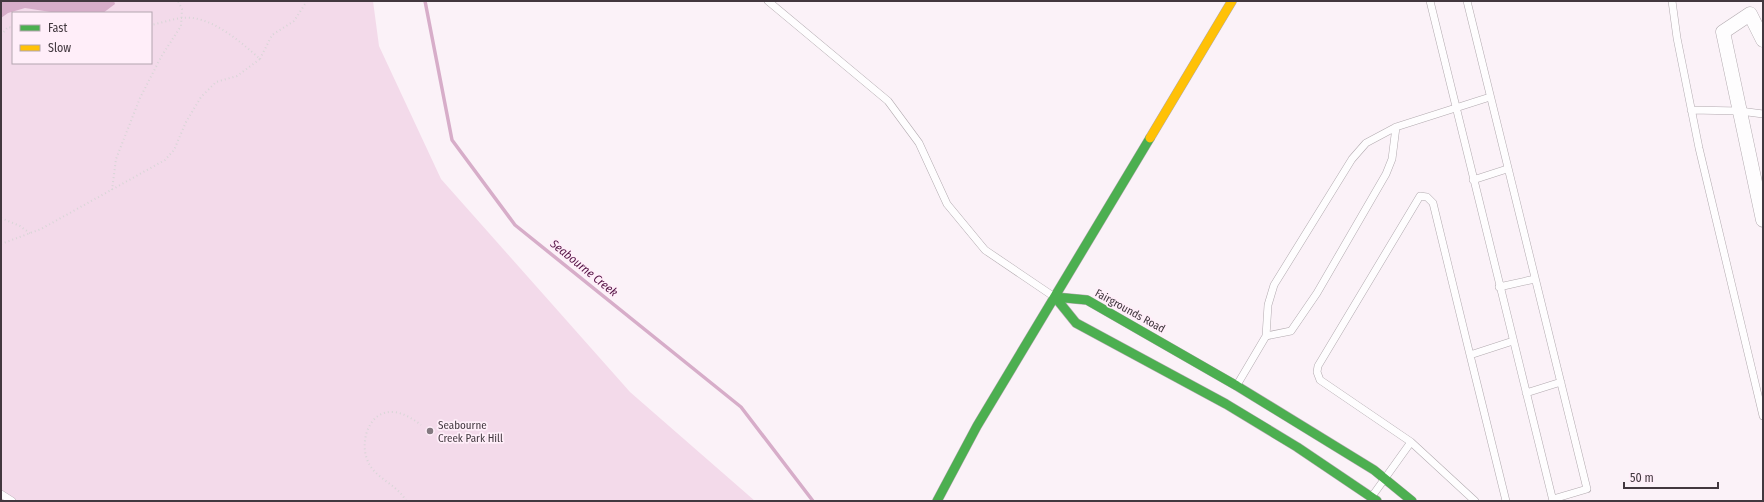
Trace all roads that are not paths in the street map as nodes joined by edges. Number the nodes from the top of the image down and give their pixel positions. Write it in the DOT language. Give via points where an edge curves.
graph roads {
  1 [pos="768,1"];
  2 [pos="1232,1"];
  3 [pos="1430,1"];
  4 [pos="1467,1"];
  5 [pos="1672,1"];
  6 [pos="1763,40"];
  7 [pos="1490,97"];
  8 [pos="1455,107"];
  9 [pos="1691,110"];
  10 [pos="1740,111"];
  11 [pos="1763,114"];
  12 [pos="1396,126"];
  13 [pos="1507,169"];
  14 [pos="1473,180"];
  15 [pos="1763,220"];
  16 [pos="1535,279"];
  17 [pos="1499,287"];
  18 [pos="1055,297"];
  19 [pos="1266,336"];
  20 [pos="1514,341"];
  21 [pos="1470,355"];
  22 [pos="1561,382"];
  23 [pos="1526,393"];
  24 [pos="1231,395"];
  25 [pos="1763,416"];
  26 [pos="1411,442"];
  27 [pos="1385,478"];
  28 [pos="1,494"];
  29 [pos="1375,499"];
  30 [pos="1553,500"];
  31 [pos="12,501"];
  32 [pos="937,501"];
  33 [pos="1412,501"];
  34 [pos="1476,501"];
  35 [pos="1506,501"];
  1 -- 18 [label="lane" via="888,101 919,143 947,204 985,250"];
  2 -- 18 [label="street"];
  3 -- 8 [label="lane"];
  4 -- 7 [label="lane"];
  5 -- 9 [label="lane"];
  6 -- 10 [label="street" via="1750,14 1723,32"];
  7 -- 8 [label="lane"];
  7 -- 13 [label="lane"];
  8 -- 12 [label="lane"];
  8 -- 14 [label="lane"];
  9 -- 10 [label="lane"];
  9 -- 25 [label="lane"];
  10 -- 11 [label="lane"];
  10 -- 15 [label="street"];
  12 -- 19 [label="lane" via="1366,144 1352,159 1331,192 1274,285 1268,305"];
  12 -- 19 [label="lane" via="1392,159 1386,174 1317,293 1291,331"];
  13 -- 14 [label="lane"];
  13 -- 16 [label="lane"];
  14 -- 17 [label="lane"];
  16 -- 17 [label="lane"];
  16 -- 22 [label="lane"];
  17 -- 20 [label="lane"];
  18 -- 24 [label="street, Fairgrounds Road" via="1076,323"];
  18 -- 24 [label="street, Fairgrounds Road" via="1087,300"];
  18 -- 32 [label="street" via="977,426"];
  19 -- 24 [label="lane"];
  20 -- 21 [label="lane"];
  20 -- 23 [label="lane"];
  21 -- 26 [label="lane" via="1433,203 1427,197 1420,196 1318,366 1317,372 1320,380"];
  21 -- 35 [label="lane"];
  22 -- 23 [label="lane"];
  22 -- 30 [label="lane" via="1587,489"];
  23 -- 30 [label="lane"];
  24 -- 27 [label="street, Fairgrounds Road"];
  24 -- 29 [label="street, Fairgrounds Road"];
  26 -- 27 [label="lane"];
  26 -- 34 [label="lane"];
  27 -- 29 [label="lane"];
  27 -- 33 [label="street, Fairgrounds Road"];
  28 -- 31 [label="lane"];
}
